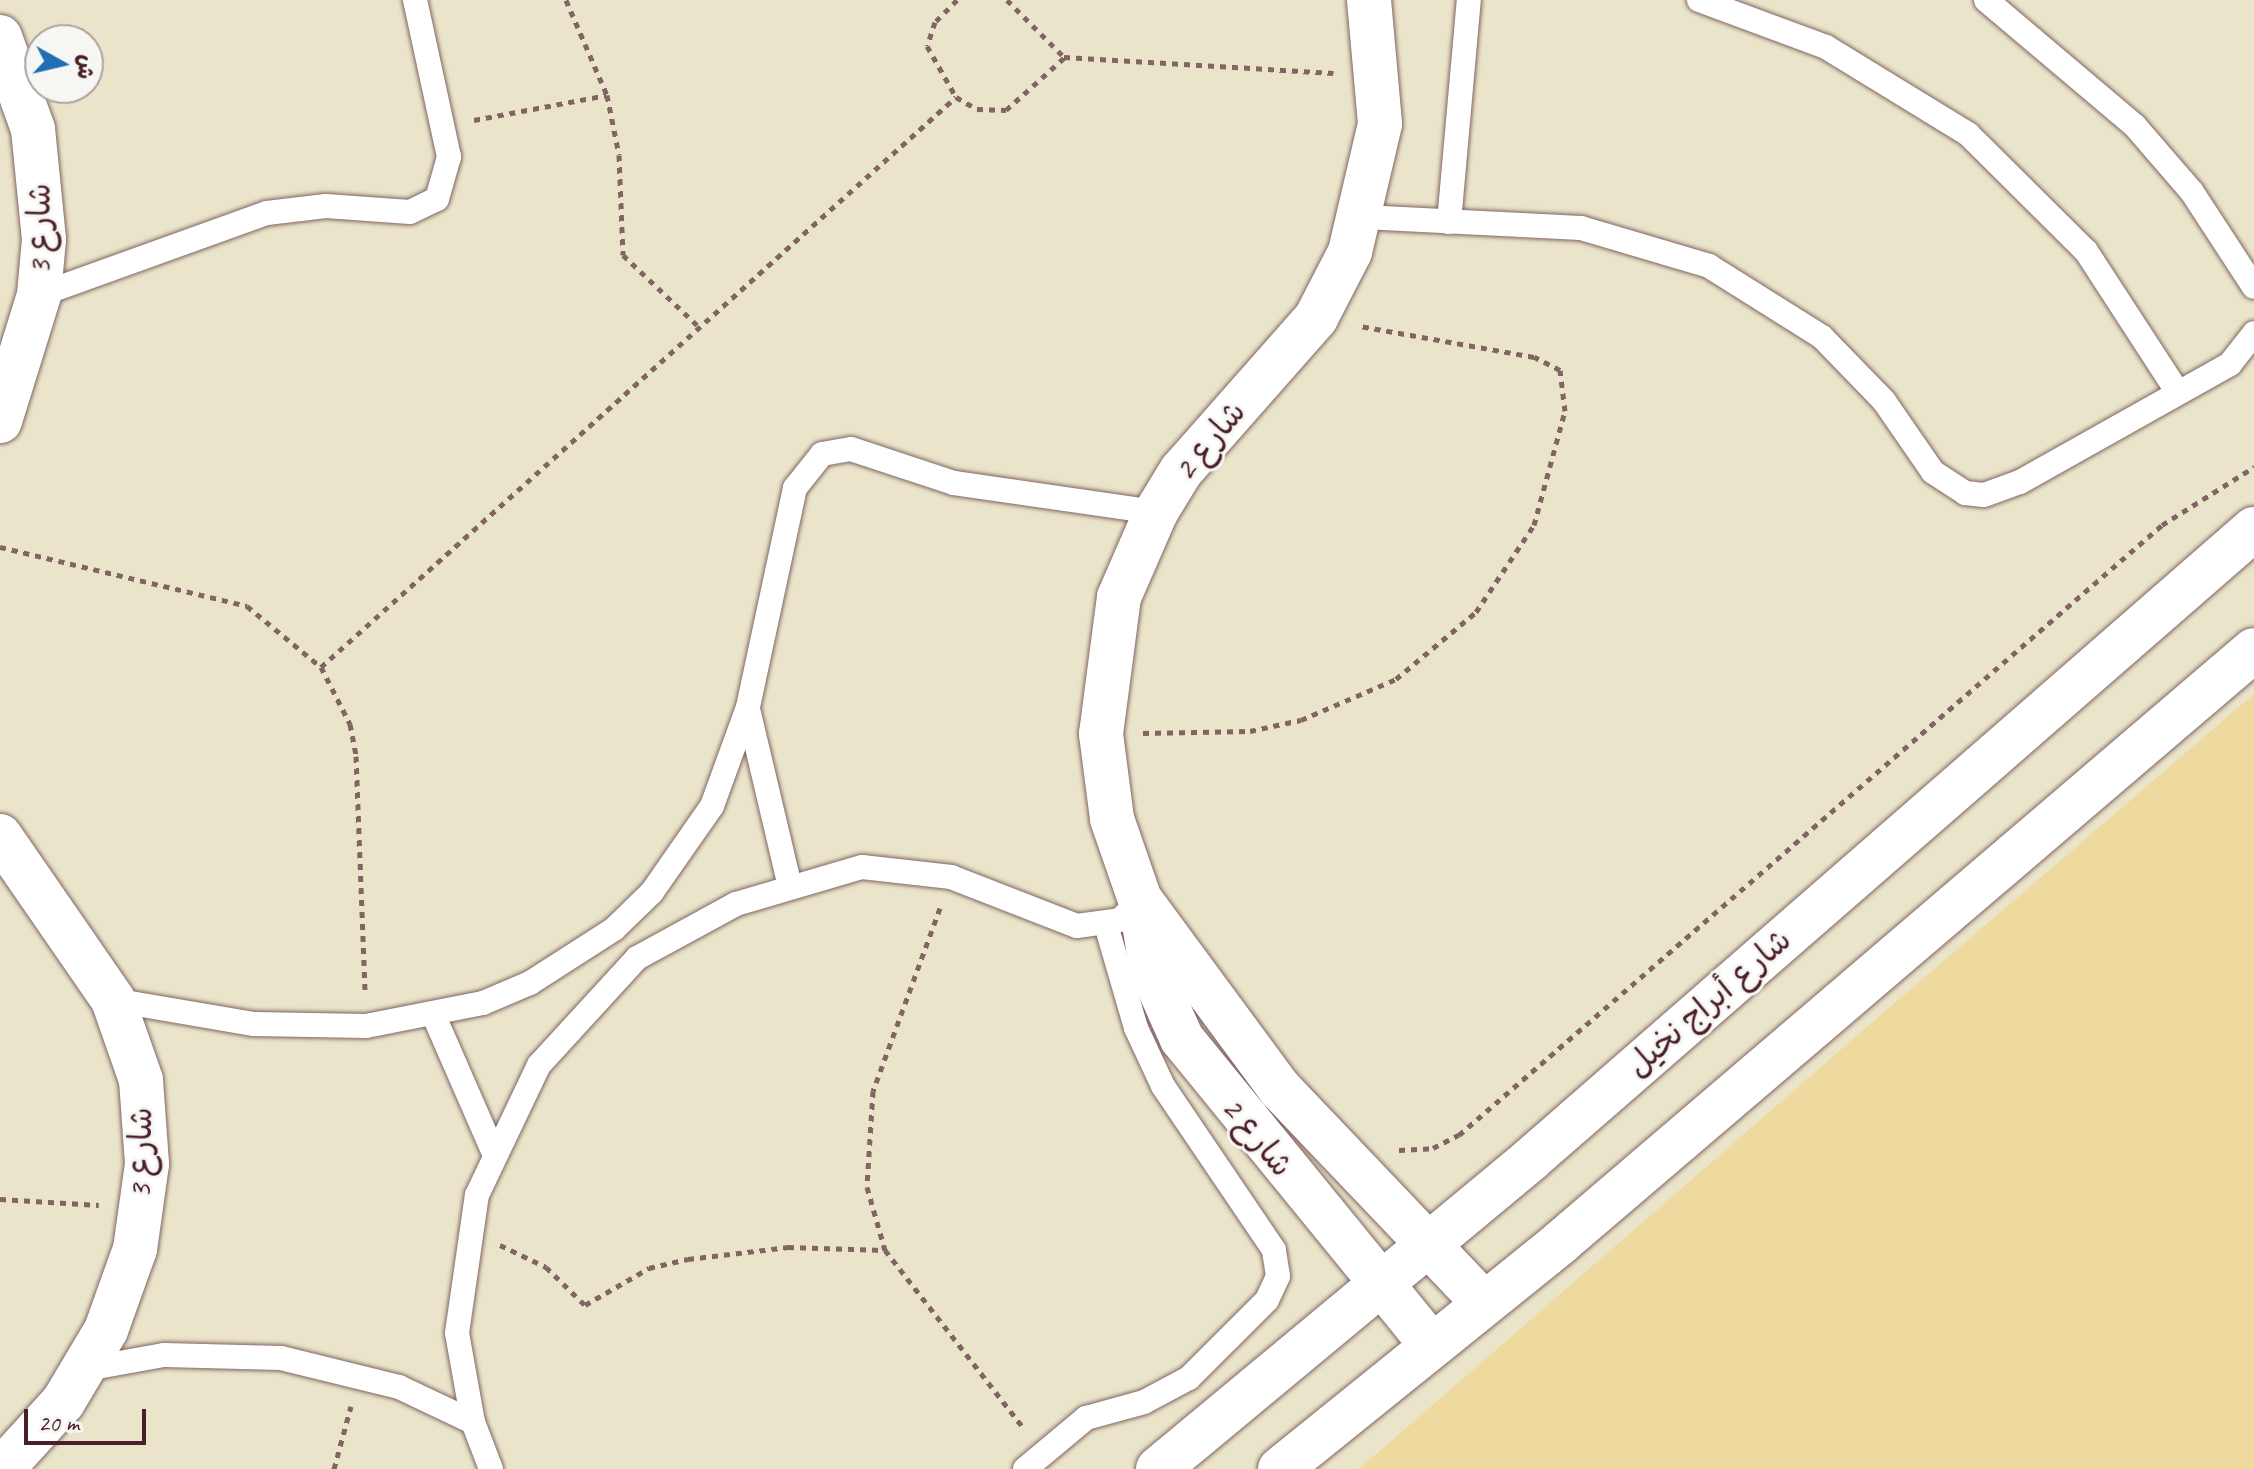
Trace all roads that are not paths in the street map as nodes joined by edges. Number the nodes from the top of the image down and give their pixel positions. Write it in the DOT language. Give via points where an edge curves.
graph roads {
  1 [pos="415,0"];
  2 [pos="1369,0"];
  3 [pos="1469,0"];
  4 [pos="1699,0"];
  5 [pos="1986,0"];
  6 [pos="1752,8"];
  7 [pos="0,37"];
  8 [pos="1363,217"];
  9 [pos="1449,222"];
  10 [pos="2254,287"];
  11 [pos="39,295"];
  12 [pos="2254,333"];
  13 [pos="2177,391"];
  14 [pos="0,421"];
  15 [pos="1156,512"];
  16 [pos="2254,529"];
  17 [pos="2254,650"];
  18 [pos="748,707"];
  19 [pos="0,836"];
  20 [pos="789,883"];
  21 [pos="1140,900"];
  22 [pos="1106,925"];
  23 [pos="614,929"];
  24 [pos="637,958"];
  25 [pos="113,1000"];
  26 [pos="434,1016"];
  27 [pos="493,1151"];
  28 [pos="1425,1243"];
  29 [pos="1376,1281"];
  30 [pos="1483,1302"];
  31 [pos="1430,1343"];
  32 [pos="86,1369"];
  33 [pos="473,1422"];
  34 [pos="1033,1460"];
  35 [pos="2,1469"];
  36 [pos="491,1469"];
  37 [pos="1158,1469"];
  38 [pos="1280,1469"];
  1 -- 11 [label="lane" via="449,172 425,208 267,213"];
  2 -- 8 [label="street, شارع 2" via="1381,76"];
  3 -- 9 [label="lane"];
  4 -- 6 [label="lane"];
  5 -- 10 [label="lane" via="2135,126 2192,192"];
  6 -- 13 [label="lane" via="1899,87 1968,134 2086,251"];
  7 -- 11 [label="street, شارع 3" via="33,129 43,184"];
  8 -- 9 [label="lane"];
  8 -- 15 [label="street, شارع 2" via="1316,318 1181,471"];
  9 -- 13 [label="lane" via="1581,228 1667,249 1749,286 1822,337 1884,401 1933,472 1965,493 2003,491"];
  11 -- 14 [label="street, شارع 3"];
  12 -- 13 [label="lane" via="2230,364"];
  15 -- 18 [label="lane" via="954,483 851,449 822,454 795,488"];
  15 -- 21 [label="street, شارع 2" via="1112,627 1101,734 1112,819"];
  16 -- 28 [label="street, شارع أبراج نخيل" via="1531,1159"];
  17 -- 30 [label="street"];
  18 -- 20 [label="lane"];
  18 -- 23 [label="lane" via="712,806 652,892"];
  19 -- 25 [label="street, شارع 3"];
  20 -- 22 [label="lane" via="862,867 951,877 1077,926"];
  20 -- 24 [label="lane"];
  21 -- 22 [label="lane"];
  21 -- 28 [label="street, شارع 2" via="1263,1067"];
  21 -- 29 [label="street, شارع 2" via="1152,972 1182,1039"];
  22 -- 34 [label="lane" via="1136,1028 1163,1086 1274,1250 1278,1276 1267,1300 1189,1378 1144,1402 1096,1413"];
  23 -- 24 [label="lane"];
  23 -- 26 [label="lane" via="530,983"];
  24 -- 27 [label="lane" via="568,1026"];
  25 -- 26 [label="lane" via="254,1024 366,1026"];
  25 -- 32 [label="street, شارع 3" via="141,1080 147,1164 123,1290"];
  26 -- 27 [label="lane"];
  27 -- 33 [label="lane" via="466,1242 457,1333"];
  28 -- 29 [label="street, شارع أبراج نخيل"];
  28 -- 30 [label="street, شارع 2"];
  29 -- 31 [label="street, شارع 2"];
  29 -- 37 [label="street, شارع أبراج نخيل"];
  30 -- 31 [label="street"];
  31 -- 38 [label="street"];
  32 -- 33 [label="lane" via="203,1353 281,1358 360,1374"];
  32 -- 35 [label="street, شارع 3"];
  33 -- 36 [label="lane"];
}
